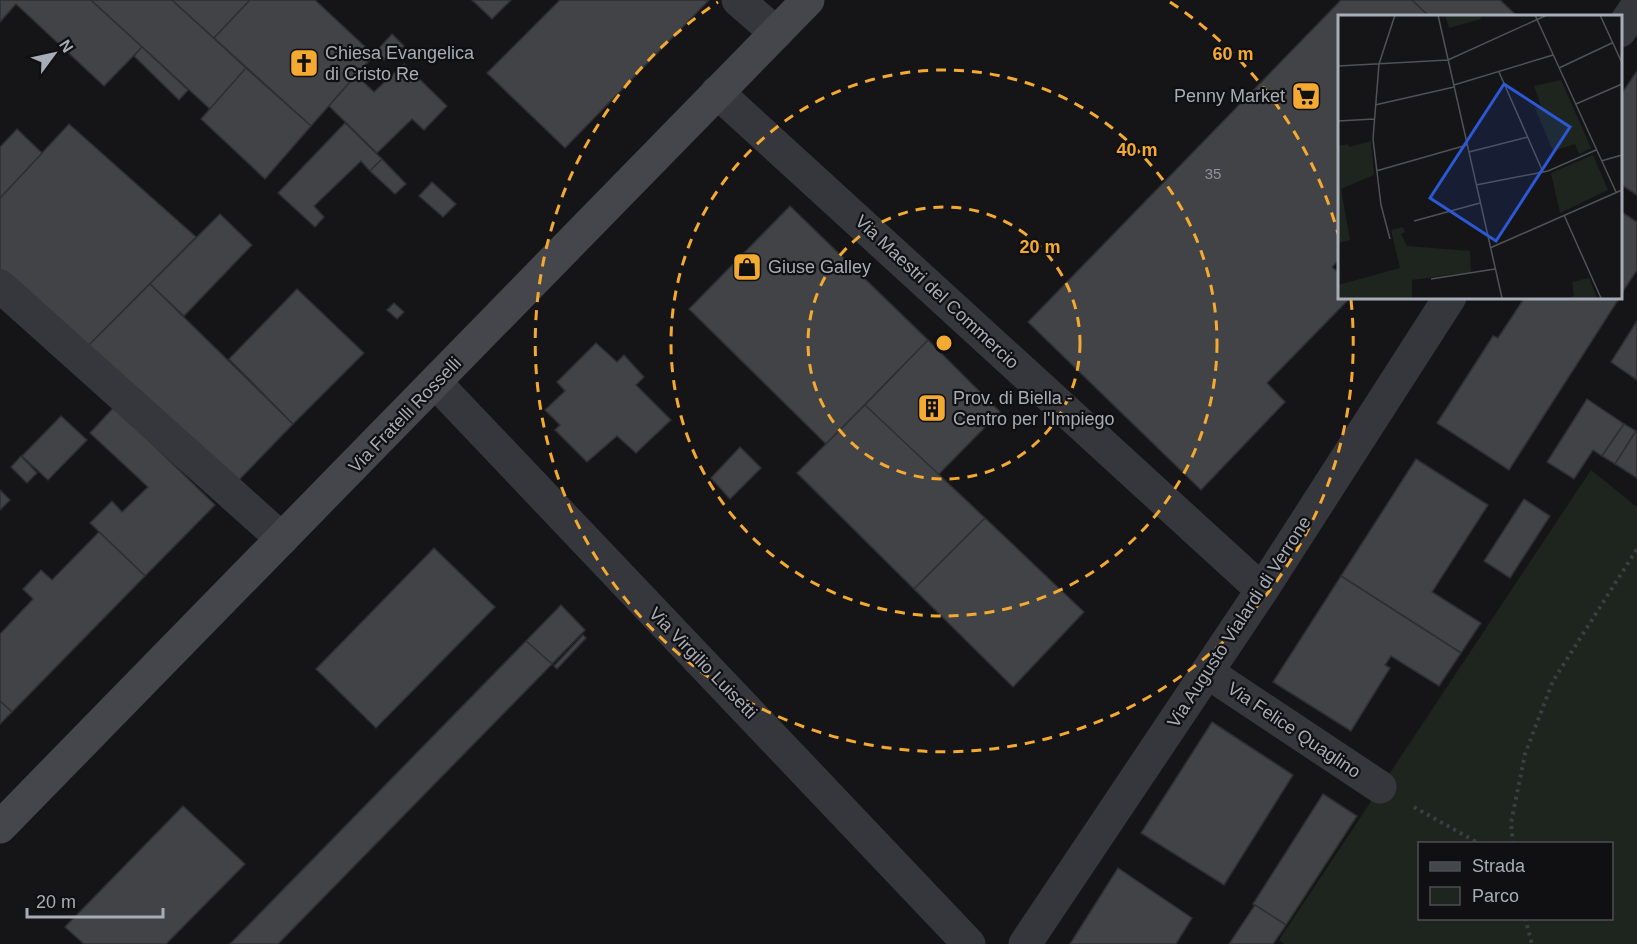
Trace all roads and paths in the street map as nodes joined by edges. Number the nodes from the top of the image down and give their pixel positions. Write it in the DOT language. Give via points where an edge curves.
graph roads {
  1 [pos="738,0"];
  2 [pos="808,0"];
  3 [pos="1637,6"];
  4 [pos="1622,28"];
  5 [pos="776,33"];
  6 [pos="717,92"];
  7 [pos="0,286"];
  8 [pos="1449,298"];
  9 [pos="436,383"];
  10 [pos="282,539"];
  11 [pos="1637,549"];
  12 [pos="1262,590"];
  13 [pos="1207,672"];
  14 [pos="1380,787"];
  15 [pos="0,827"];
  16 [pos="1478,842"];
  17 [pos="1513,842"];
  18 [pos="1526,920"];
  19 [pos="969,944"];
  20 [pos="1025,944"];
  21 [pos="1532,944"];
  1 -- 5 [label="street"];
  2 -- 5 [label="street, Via Fratelli Rosselli"];
  3 -- 4 [label="street"];
  5 -- 6 [label="street, Via Fratelli Rosselli"];
  6 -- 9 [label="street, Via Fratelli Rosselli"];
  6 -- 12 [label="street, Via Maestri del Commercio"];
  7 -- 10 [label="street"];
  8 -- 12 [label="street, Via Augusto Vialardi di Verrone"];
  9 -- 10 [label="street, Via Fratelli Rosselli"];
  9 -- 19 [label="street, Via Virgilio Luisetti"];
  10 -- 15 [label="street, Via Fratelli Rosselli"];
  11 -- 17 [label="path" via="1553,681 1525,754 1511,823"];
  12 -- 13 [label="street, Via Augusto Vialardi di Verrone"];
  13 -- 14 [label="street, Via Felice Quaglino"];
  13 -- 20 [label="street, Via Augusto Vialardi di Verrone"];
  14 -- 16 [label="path"];
  18 -- 21 [label="path"];
}
